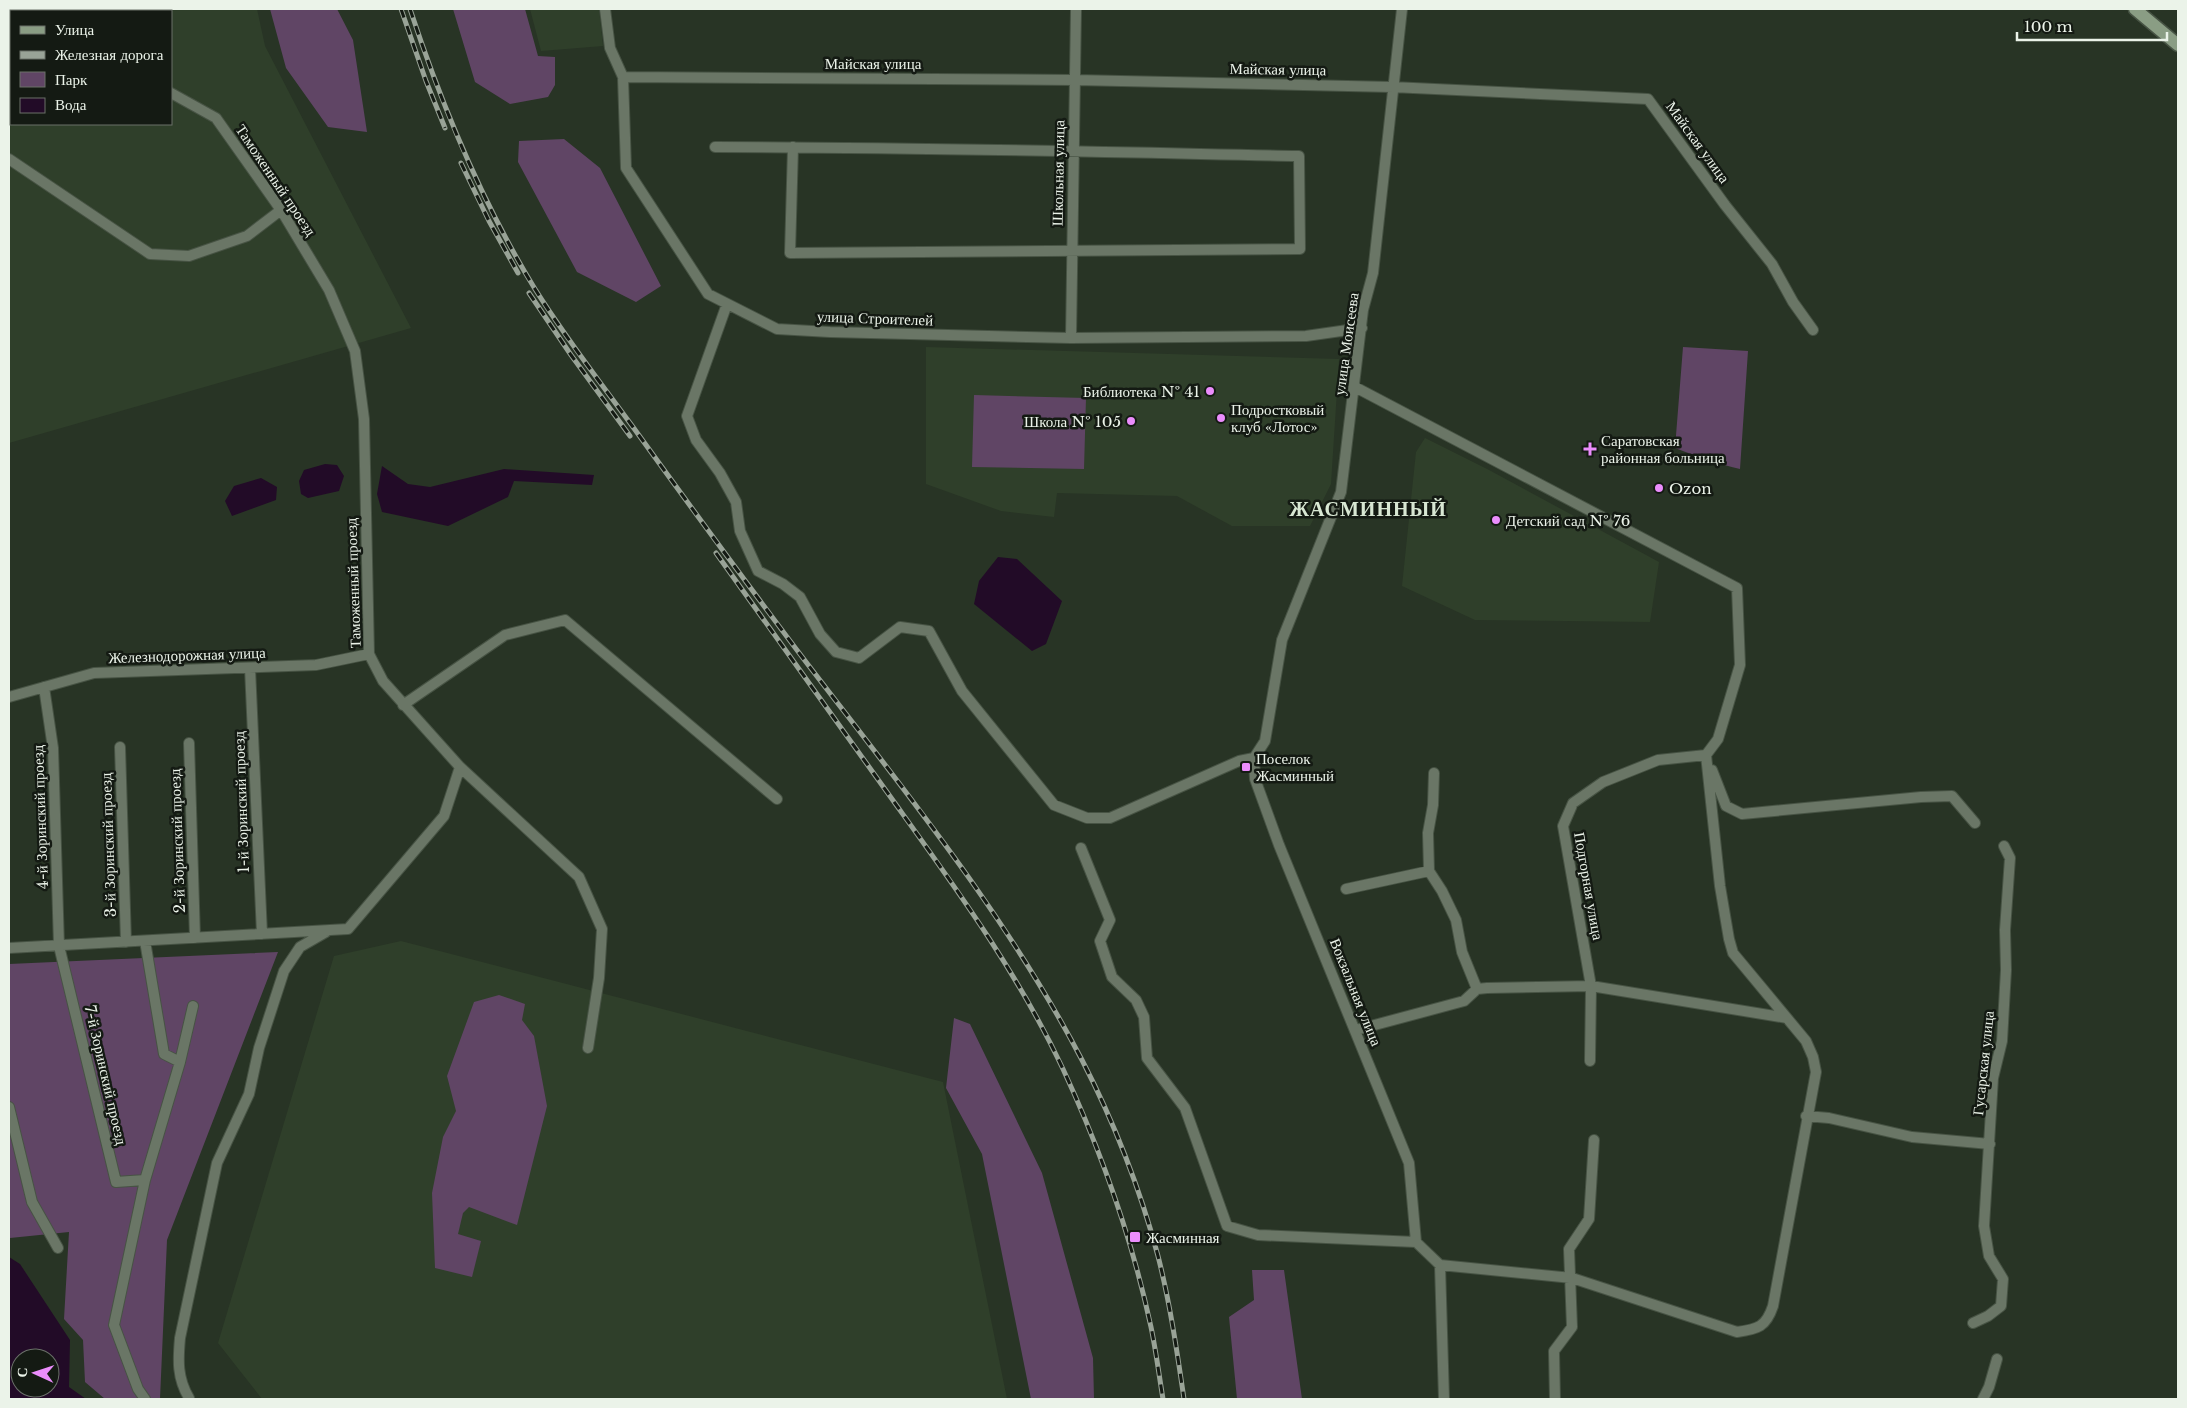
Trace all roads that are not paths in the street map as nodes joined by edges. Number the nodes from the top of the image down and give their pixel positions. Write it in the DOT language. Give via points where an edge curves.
graph roads {
  1 [pos="605,9"];
  2 [pos="1076,9"];
  3 [pos="1402,9"];
  4 [pos="2135,9"];
  5 [pos="2178,45"];
  6 [pos="623,77"];
  7 [pos="1074,80"];
  8 [pos="1392,87"];
  9 [pos="172,94"];
  10 [pos="715,147"];
  11 [pos="794,147"];
  12 [pos="1074,151"];
  13 [pos="9,159"];
  14 [pos="281,210"];
  15 [pos="1072,252"];
  16 [pos="727,304"];
  17 [pos="1362,328"];
  18 [pos="1813,330"];
  19 [pos="1071,338"];
  20 [pos="1355,388"];
  21 [pos="369,654"];
  22 [pos="250,668"];
  23 [pos="44,687"];
  24 [pos="9,697"];
  25 [pos="403,704"];
  26 [pos="189,743"];
  27 [pos="120,748"];
  28 [pos="1706,755"];
  29 [pos="1254,758"];
  30 [pos="460,767"];
  31 [pos="1434,773"];
  32 [pos="777,799"];
  33 [pos="1975,824"];
  34 [pos="2004,846"];
  35 [pos="1081,848"];
  36 [pos="1430,871"];
  37 [pos="1346,889"];
  38 [pos="328,930"];
  39 [pos="262,934"];
  40 [pos="195,938"];
  41 [pos="146,941"];
  42 [pos="126,942"];
  43 [pos="59,946"];
  44 [pos="9,948"];
  45 [pos="1591,986"];
  46 [pos="1477,989"];
  47 [pos="193,1006"];
  48 [pos="1786,1018"];
  49 [pos="1356,1030"];
  50 [pos="588,1048"];
  51 [pos="1590,1061"];
  52 [pos="180,1062"];
  53 [pos="9,1107"];
  54 [pos="1806,1116"];
  55 [pos="1594,1140"];
  56 [pos="1990,1144"];
  57 [pos="145,1180"];
  58 [pos="1416,1242"];
  59 [pos="58,1248"];
  60 [pos="1440,1265"];
  61 [pos="1572,1278"];
  62 [pos="1973,1324"];
  63 [pos="1997,1358"];
  64 [pos="189,1398"];
  65 [pos="145,1399"];
  66 [pos="1444,1399"];
  67 [pos="1556,1399"];
  68 [pos="1983,1399"];
  1 -- 6 [label="street, улица Строителей" via="610,48"];
  2 -- 7 [label="street, Школьная улица"];
  3 -- 8 [label="street, улица Моисеева"];
  4 -- 5 [label="main road"];
  6 -- 7 [label="street, Майская улица"];
  6 -- 16 [label="street, улица Строителей" via="626,168 708,294"];
  7 -- 8 [label="street, Майская улица"];
  7 -- 12 [label="street, Школьная улица"];
  8 -- 17 [label="street, улица Моисеева" via="1373,273"];
  8 -- 18 [label="street, Майская улица" via="1648,99 1772,264"];
  9 -- 14 [label="street, Таможенный проезд" via="216,118"];
  10 -- 11 [label="street"];
  11 -- 12 [label="street"];
  11 -- 15 [label="street" via="790,253"];
  12 -- 15 [label="street, Школьная улица"];
  12 -- 15 [label="street" via="1299,156 1300,249"];
  13 -- 14 [label="street" via="150,254 189,256 247,236"];
  14 -- 21 [label="street, Таможенный проезд" via="330,290 355,351 364,419"];
  15 -- 19 [label="street, Школьная улица"];
  16 -- 19 [label="street, улица Строителей" via="777,329"];
  16 -- 29 [label="street" via="687,416 696,440 736,502 740,531 758,571 800,597 820,634 836,652 859,658 900,627 929,631 962,691 1054,806 1087,818 1110,818 1239,761"];
  17 -- 19 [label="street, улица Строителей" via="1306,336"];
  17 -- 20 [label="street, улица Моисеева"];
  20 -- 28 [label="street" via="1738,588 1740,665 1718,739"];
  20 -- 29 [label="street, улица Моисеева" via="1341,492 1282,640 1266,741"];
  21 -- 22 [label="street, Железнодорожная улица" via="316,665"];
  21 -- 25 [label="street, Таможенный проезд" via="383,681"];
  22 -- 23 [label="street, Железнодорожная улица" via="94,674"];
  22 -- 39 [label="street, 1-й Зоринский проезд"];
  23 -- 24 [label="street, Железнодорожная улица"];
  23 -- 43 [label="street, 4-й Зоринский проезд" via="54,748"];
  25 -- 30 [label="street, Таможенный проезд"];
  25 -- 32 [label="street" via="505,635 565,620"];
  26 -- 40 [label="street, 2-й Зоринский проезд"];
  27 -- 42 [label="street, 3-й Зоринский проезд"];
  28 -- 33 [label="street" via="1726,806 1742,814 1921,796 1952,796"];
  28 -- 45 [label="street, Подгорная улица" via="1658,760 1603,782 1574,803 1563,826"];
  28 -- 48 [label="street" via="1720,886 1733,953"];
  29 -- 49 [label="street, Вокзальная улица" via="1255,779 1279,845"];
  30 -- 38 [label="street" via="444,816 348,929"];
  30 -- 50 [label="street, Таможенный проезд" via="579,877 602,929 600,978"];
  31 -- 36 [label="street" via="1428,834"];
  34 -- 56 [label="street, Гусарская улица" via="2010,858 2006,970 2002,1041 1993,1078"];
  35 -- 58 [label="street" via="1110,920 1100,941 1112,977 1136,1000 1144,1017 1147,1058 1185,1108 1227,1226 1258,1235"];
  36 -- 37 [label="street"];
  36 -- 46 [label="street" via="1456,920 1462,952"];
  38 -- 39 [label="street"];
  38 -- 64 [label="street" via="300,947 284,971 259,1048 249,1094 217,1163 180,1338 177,1365"];
  39 -- 40 [label="street"];
  40 -- 41 [label="street"];
  41 -- 42 [label="street"];
  41 -- 52 [label="street" via="164,1054"];
  42 -- 43 [label="street"];
  43 -- 44 [label="street"];
  43 -- 57 [label="street, 7-й Зоринский проезд" via="116,1182"];
  45 -- 46 [label="street"];
  45 -- 48 [label="street"];
  45 -- 51 [label="street, Подгорная улица"];
  46 -- 49 [label="street" via="1464,1001"];
  47 -- 52 [label="street"];
  48 -- 54 [label="street" via="1806,1041 1813,1057 1816,1072"];
  49 -- 58 [label="street, Вокзальная улица" via="1409,1164"];
  52 -- 57 [label="street"];
  53 -- 59 [label="street" via="32,1202"];
  54 -- 56 [label="street" via="1830,1118 1912,1138"];
  54 -- 61 [label="street" via="1771,1312 1756,1330 1737,1332"];
  55 -- 61 [label="street" via="1589,1219 1569,1249"];
  56 -- 62 [label="street, Гусарская улица" via="1984,1226 1989,1256 2002,1279 2001,1306"];
  57 -- 65 [label="street" via="114,1325 138,1389"];
  58 -- 60 [label="street"];
  60 -- 61 [label="street"];
  60 -- 66 [label="street"];
  61 -- 67 [label="street" via="1572,1327 1554,1351"];
  63 -- 68 [label="street"];
}
